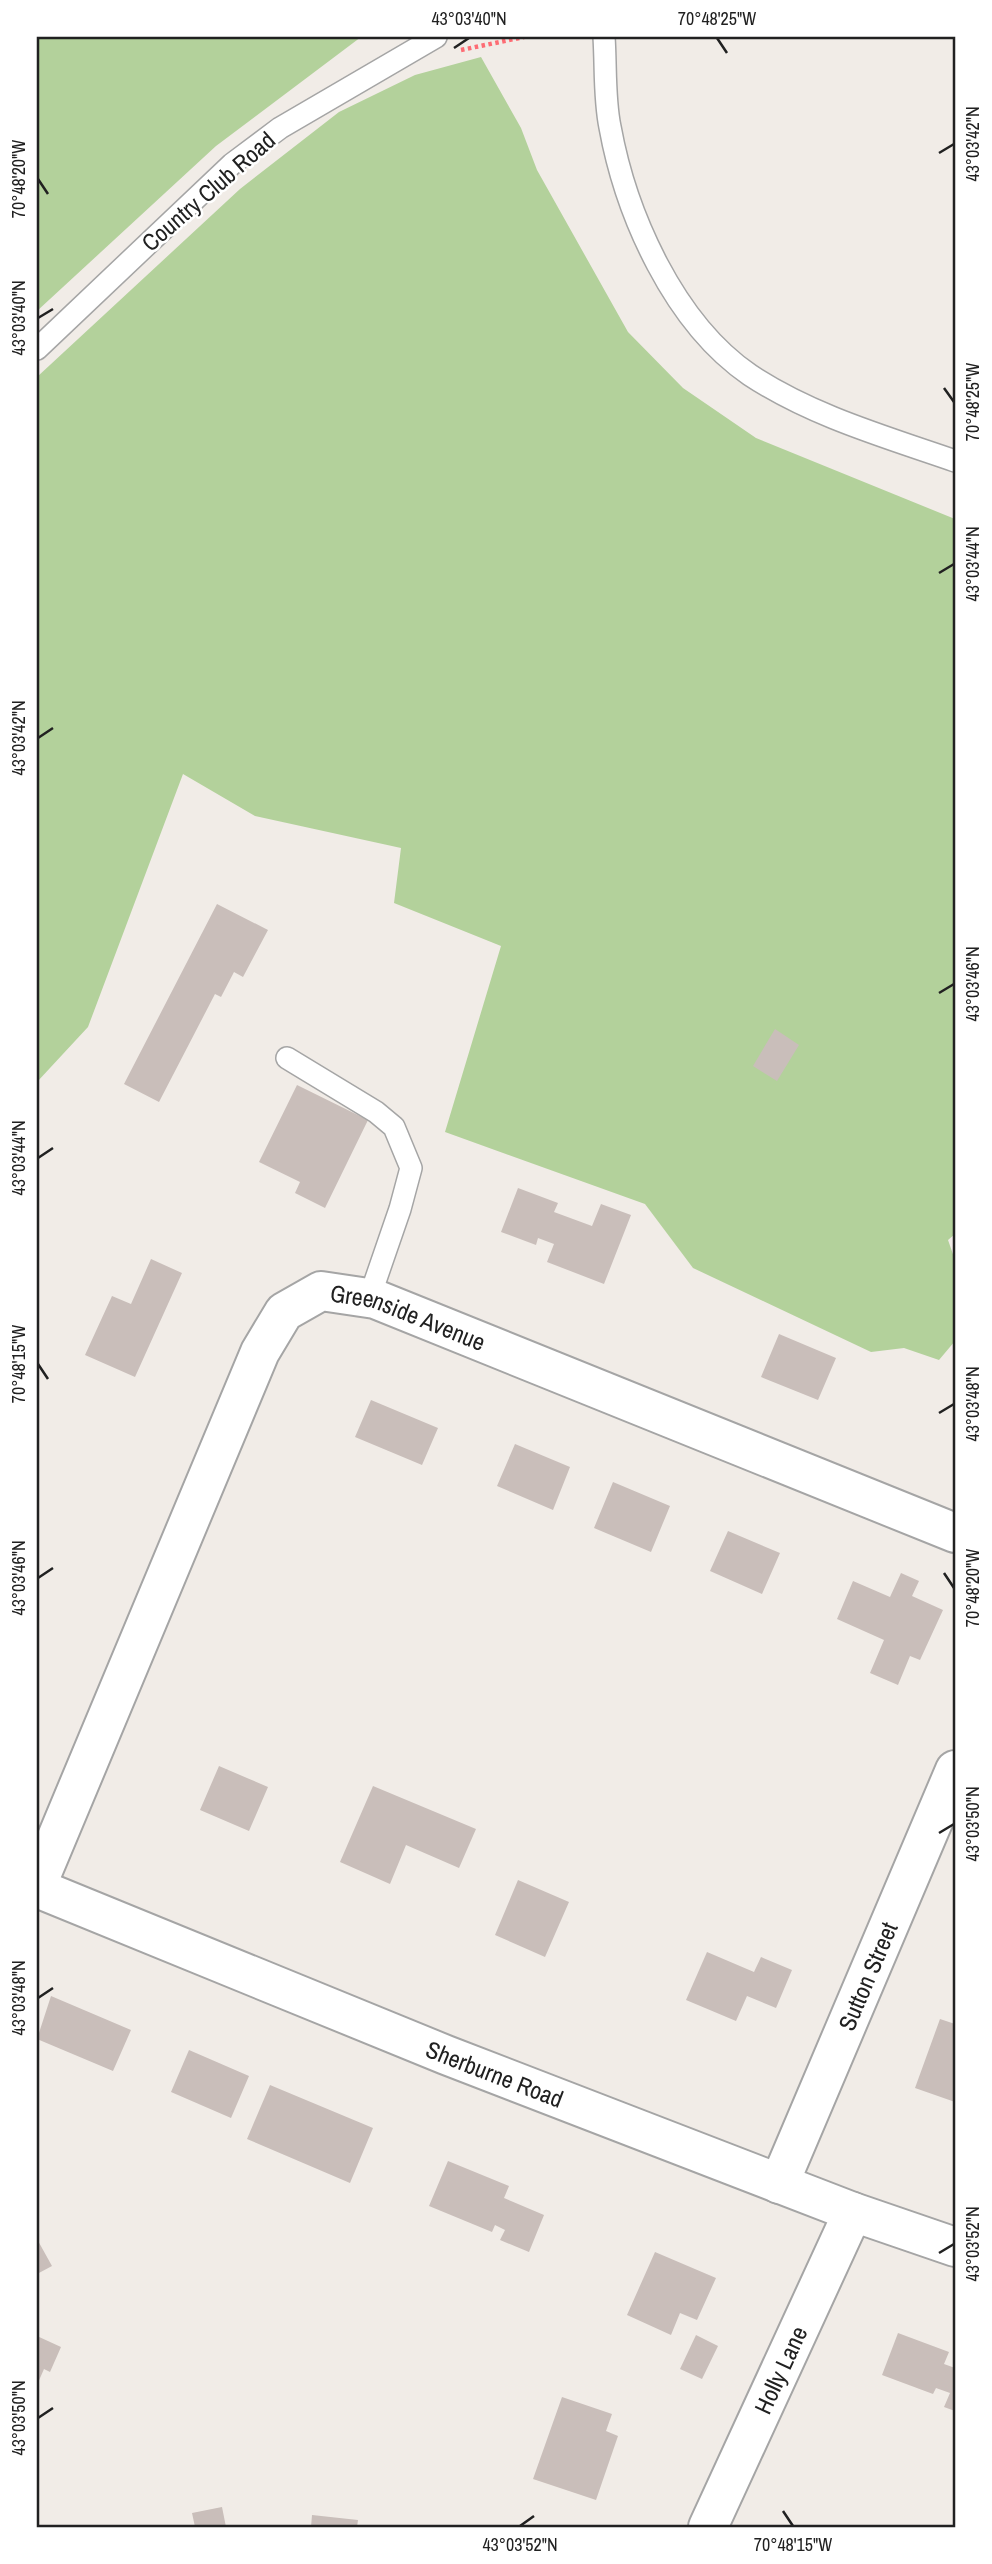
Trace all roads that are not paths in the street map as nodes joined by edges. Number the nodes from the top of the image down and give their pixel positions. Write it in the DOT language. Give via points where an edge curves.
graph roads {
  1 [pos="436,37"];
  2 [pos="604,37"];
  3 [pos="37,349"];
  4 [pos="955,461"];
  5 [pos="286,1058"];
  6 [pos="369,1298"];
  7 [pos="955,1533"];
  8 [pos="955,1770"];
  9 [pos="37,1887"];
  10 [pos="779,2184"];
  11 [pos="853,2212"];
  12 [pos="955,2247"];
  13 [pos="708,2527"];
  1 -- 3 [label="lane, Country Club Road" via="290,121 232,164"];
  2 -- 4 [label="lane" via="609,126 624,178 663,278 688,316 749,374 793,399 836,420"];
  5 -- 6 [label="lane" via="394,1127 411,1168"];
  6 -- 7 [label="street, Greenside Avenue"];
  6 -- 9 [label="street, Greenside Avenue" via="321,1291 284,1312 260,1352"];
  8 -- 10 [label="street, Sutton Street"];
  9 -- 10 [label="street, Sherburne Road" via="232,1970"];
  10 -- 11 [label="street, Sherburne Road"];
  11 -- 12 [label="street, Sherburne Road"];
  11 -- 13 [label="street, Holly Lane"];
}
